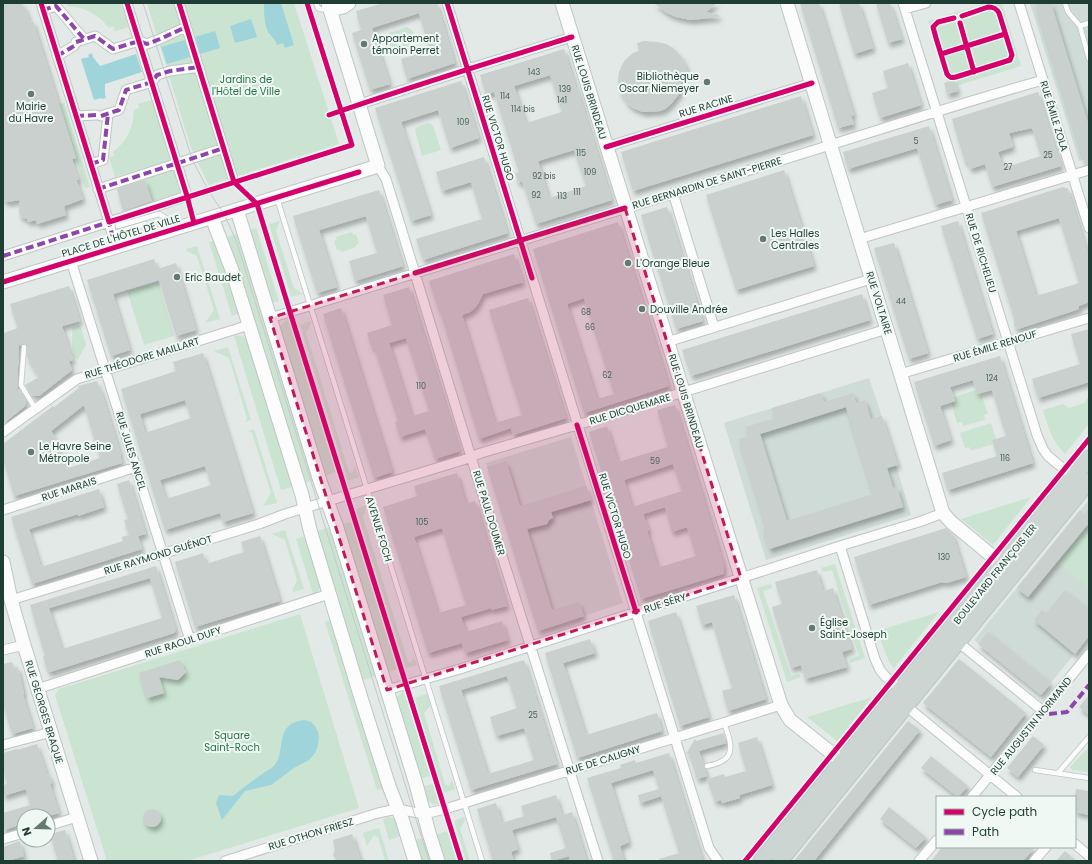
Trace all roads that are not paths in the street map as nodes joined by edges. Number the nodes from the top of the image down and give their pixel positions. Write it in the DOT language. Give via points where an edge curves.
graph roads {
  1 [pos="127,3"];
  2 [pos="179,3"];
  3 [pos="316,3"];
  4 [pos="349,3"];
  5 [pos="447,3"];
  6 [pos="562,3"];
  7 [pos="787,3"];
  8 [pos="926,3"];
  9 [pos="1019,3"];
  10 [pos="1065,3"];
  11 [pos="42,6"];
  12 [pos="329,6"];
  13 [pos="904,6"];
  14 [pos="1089,23"];
  15 [pos="1080,26"];
  16 [pos="186,27"];
  17 [pos="572,37"];
  18 [pos="139,41"];
  19 [pos="78,42"];
  20 [pos="57,56"];
  21 [pos="1089,59"];
  22 [pos="199,67"];
  23 [pos="468,69"];
  24 [pos="1043,80"];
  25 [pos="152,82"];
  26 [pos="812,83"];
  27 [pos="360,104"];
  28 [pos="937,111"];
  29 [pos="102,115"];
  30 [pos="76,116"];
  31 [pos="831,145"];
  32 [pos="606,147"];
  33 [pos="224,148"];
  34 [pos="177,163"];
  35 [pos="91,164"];
  36 [pos="378,166"];
  37 [pos="1089,170"];
  38 [pos="1072,174"];
  39 [pos="234,182"];
  40 [pos="98,189"];
  41 [pos="673,193"];
  42 [pos="276,198"];
  43 [pos="966,207"];
  44 [pos="626,208"];
  45 [pos="237,210"];
  46 [pos="212,218"];
  47 [pos="109,222"];
  48 [pos="145,224"];
  49 [pos="118,226"];
  50 [pos="182,227"];
  51 [pos="1089,228"];
  52 [pos="112,234"];
  53 [pos="859,239"];
  54 [pos="520,240"];
  55 [pos="106,250"];
  56 [pos="3,256"];
  57 [pos="71,261"];
  58 [pos="415,273"];
  59 [pos="871,279"];
  60 [pos="3,282"];
  61 [pos="310,306"];
  62 [pos="270,318"];
  63 [pos="1089,318"];
  64 [pos="249,325"];
  65 [pos="714,327"];
  66 [pos="887,329"];
  67 [pos="668,342"];
  68 [pos="1008,342"];
  69 [pos="24,347"];
  70 [pos="105,370"];
  71 [pos="900,374"];
  72 [pos="683,392"];
  73 [pos="35,408"];
  74 [pos="577,425"];
  75 [pos="3,432"];
  76 [pos="471,457"];
  77 [pos="1089,458"];
  78 [pos="136,467"];
  79 [pos="1082,481"];
  80 [pos="367,490"];
  81 [pos="328,502"];
  82 [pos="304,509"];
  83 [pos="3,510"];
  84 [pos="942,513"];
  85 [pos="840,546"];
  86 [pos="163,554"];
  87 [pos="3,562"];
  88 [pos="1008,569"];
  89 [pos="741,578"];
  90 [pos="330,594"];
  91 [pos="11,600"];
  92 [pos="636,612"];
  93 [pos="190,640"];
  94 [pos="958,642"];
  95 [pos="24,645"];
  96 [pos="530,646"];
  97 [pos="3,650"];
  98 [pos="1089,654"];
  99 [pos="426,678"];
  100 [pos="37,689"];
  101 [pos="387,690"];
  102 [pos="901,690"];
  103 [pos="781,705"];
  104 [pos="906,706"];
  105 [pos="1043,711"];
  106 [pos="724,723"];
  107 [pos="51,732"];
  108 [pos="1089,737"];
  109 [pos="675,738"];
  110 [pos="3,745"];
  111 [pos="707,766"];
  112 [pos="847,766"];
  113 [pos="569,770"];
  114 [pos="1035,770"];
  115 [pos="1058,773"];
  116 [pos="990,775"];
  117 [pos="1089,778"];
  118 [pos="973,796"];
  119 [pos="1016,796"];
  120 [pos="464,803"];
  121 [pos="397,809"];
  122 [pos="424,814"];
  123 [pos="77,816"];
  124 [pos="56,823"];
  125 [pos="16,835"];
  126 [pos="3,839"];
  127 [pos="936,841"];
  128 [pos="1076,845"];
  129 [pos="1045,848"];
  130 [pos="1089,856"];
  131 [pos="253,857"];
  132 [pos="90,861"];
  133 [pos="225,861"];
  134 [pos="415,861"];
  135 [pos="438,861"];
  136 [pos="482,861"];
  137 [pos="598,861"];
  138 [pos="718,861"];
  139 [pos="761,861"];
  140 [pos="780,861"];
  141 [pos="919,861"];
  142 [pos="1034,861"];
  1 -- 18 [label="street"];
  2 -- 16 [label="street"];
  3 -- 12 [label="lane" via="320,9"];
  4 -- 12 [label="main road" via="343,7"];
  5 -- 23 [label="street, RUE VICTOR HUGO"];
  6 -- 17 [label="main road, RUE LOUIS BRINDEAU"];
  7 -- 26 [label="main road, RUE VOLTAIRE"];
  8 -- 13 [label="street"];
  9 -- 24 [label="street, RUE ÉMILE ZOLA"];
  10 -- 15 [label="lane" via="1068,12"];
  11 -- 19 [label="street" via="56,6"];
  11 -- 20 [label="street"];
  12 -- 27 [label="main road"];
  13 -- 28 [label="street, RUE DE RICHELIEU"];
  14 -- 15 [label="lane"];
  15 -- 21 [label="lane"];
  16 -- 18 [label="street" via="147,44"];
  16 -- 22 [label="street"];
  17 -- 23 [label="street"];
  17 -- 32 [label="main road, RUE LOUIS BRINDEAU"];
  18 -- 19 [label="street" via="113,49 95,36"];
  18 -- 25 [label="street"];
  19 -- 20 [label="street"];
  20 -- 30 [label="street"];
  22 -- 25 [label="street" via="157,75"];
  22 -- 33 [label="street"];
  23 -- 27 [label="street"];
  23 -- 54 [label="street, RUE VICTOR HUGO"];
  24 -- 28 [label="street, RUE BERNARDIN DE SAINT-PIERRE"];
  24 -- 38 [label="street, RUE ÉMILE ZOLA"];
  25 -- 29 [label="street" via="126,90 120,110"];
  25 -- 34 [label="street"];
  26 -- 31 [label="main road, RUE VOLTAIRE"];
  26 -- 32 [label="street, RUE RACINE"];
  27 -- 36 [label="main road"];
  28 -- 31 [label="street, RUE BERNARDIN DE SAINT-PIERRE"];
  28 -- 43 [label="street, RUE DE RICHELIEU"];
  29 -- 30 [label="street"];
  29 -- 35 [label="street" via="103,160"];
  30 -- 35 [label="street"];
  31 -- 41 [label="street, RUE BERNARDIN DE SAINT-PIERRE"];
  31 -- 53 [label="main road, RUE VOLTAIRE"];
  32 -- 44 [label="main road, RUE LOUIS BRINDEAU"];
  33 -- 34 [label="street"];
  33 -- 39 [label="street"];
  34 -- 40 [label="street"];
  34 -- 47 [label="street" via="187,196"];
  35 -- 40 [label="street"];
  36 -- 42 [label="main road, PLACE DE L'HÔTEL DE VILLE"];
  36 -- 58 [label="street, RUE PAUL DOUMER" via="386,180"];
  37 -- 38 [label="street"];
  38 -- 43 [label="street"];
  38 -- 51 [label="street, RUE ÉMILE ZOLA"];
  40 -- 47 [label="street"];
  41 -- 44 [label="street, RUE BERNARDIN DE SAINT-PIERRE"];
  41 -- 65 [label="street"];
  42 -- 45 [label="main road, PLACE DE L'HÔTEL DE VILLE"];
  42 -- 61 [label="lane, AVENUE FOCH"];
  43 -- 53 [label="street"];
  43 -- 68 [label="street, RUE DE RICHELIEU"];
  44 -- 54 [label="street, RUE BERNARDIN DE SAINT-PIERRE"];
  44 -- 67 [label="main road, RUE LOUIS BRINDEAU"];
  45 -- 46 [label="main road, PLACE DE L'HÔTEL DE VILLE"];
  45 -- 62 [label="main road"];
  46 -- 50 [label="main road, PLACE DE L'HÔTEL DE VILLE"];
  46 -- 64 [label="main road"];
  47 -- 52 [label="street"];
  47 -- 56 [label="street"];
  48 -- 52 [label="lane"];
  49 -- 50 [label="lane" via="159,214"];
  50 -- 55 [label="main road, PLACE DE L'HÔTEL DE VILLE"];
  52 -- 55 [label="lane"];
  53 -- 59 [label="main road, RUE VOLTAIRE"];
  54 -- 58 [label="street, RUE BERNARDIN DE SAINT-PIERRE"];
  54 -- 74 [label="street, RUE VICTOR HUGO"];
  55 -- 57 [label="main road, PLACE DE L'HÔTEL DE VILLE"];
  57 -- 60 [label="main road, PLACE DE L'HÔTEL DE VILLE"];
  57 -- 70 [label="street, RUE JULES ANCEL"];
  58 -- 61 [label="street, RUE BERNARDIN DE SAINT-PIERRE"];
  58 -- 76 [label="street, RUE PAUL DOUMER"];
  59 -- 65 [label="street"];
  59 -- 66 [label="main road, RUE VOLTAIRE"];
  61 -- 62 [label="street, RUE BERNARDIN DE SAINT-PIERRE"];
  61 -- 80 [label="lane, AVENUE FOCH"];
  62 -- 81 [label="main road"];
  63 -- 68 [label="street, RUE ÉMILE RENOUF"];
  64 -- 70 [label="street, RUE THÉODORE MAILLART"];
  64 -- 82 [label="main road" via="302,495"];
  65 -- 67 [label="street"];
  66 -- 71 [label="main road, RUE VOLTAIRE"];
  66 -- 72 [label="street, RUE DICQUEMARE"];
  67 -- 72 [label="main road, RUE LOUIS BRINDEAU"];
  68 -- 71 [label="street, RUE ÉMILE RENOUF"];
  68 -- 79 [label="street, RUE DE RICHELIEU" via="1043,448 1052,459"];
  69 -- 73 [label="lane" via="21,385"];
  70 -- 73 [label="street, RUE THÉODORE MAILLART" via="76,379"];
  70 -- 78 [label="street, RUE JULES ANCEL"];
  71 -- 84 [label="main road, RUE VOLTAIRE"];
  72 -- 74 [label="street, RUE DICQUEMARE"];
  72 -- 89 [label="main road, RUE LOUIS BRINDEAU"];
  73 -- 75 [label="street, RUE THÉODORE MAILLART"];
  74 -- 76 [label="street, RUE DICQUEMARE"];
  74 -- 92 [label="street, RUE VICTOR HUGO"];
  76 -- 80 [label="street, RUE DICQUEMARE"];
  76 -- 96 [label="street, RUE PAUL DOUMER"];
  77 -- 79 [label="main road, BOULEVARD FRANÇOIS 1ER"];
  78 -- 83 [label="street, RUE MARAIS"];
  78 -- 86 [label="street, RUE JULES ANCEL"];
  79 -- 88 [label="main road, BOULEVARD FRANÇOIS 1ER"];
  80 -- 81 [label="street, RUE DICQUEMARE"];
  80 -- 99 [label="lane, AVENUE FOCH"];
  81 -- 82 [label="street"];
  81 -- 101 [label="main road"];
  82 -- 86 [label="street, RUE RAYMOND GUÉNOT"];
  82 -- 90 [label="main road"];
  84 -- 85 [label="street, RUE SÉRY"];
  84 -- 88 [label="main road"];
  85 -- 89 [label="street, RUE SÉRY"];
  85 -- 102 [label="street" via="880,670"];
  86 -- 91 [label="street, RUE RAYMOND GUÉNOT"];
  86 -- 93 [label="street, RUE JULES ANCEL"];
  87 -- 91 [label="main road, RUE GEORGES BRAQUE"];
  88 -- 94 [label="main road, BOULEVARD FRANÇOIS 1ER"];
  88 -- 102 [label="main road, BOULEVARD FRANÇOIS 1ER"];
  89 -- 92 [label="street, RUE SÉRY"];
  89 -- 103 [label="main road, RUE LOUIS BRINDEAU"];
  90 -- 93 [label="street, RUE RAOUL DUFY"];
  90 -- 121 [label="main road"];
  91 -- 95 [label="main road, RUE GEORGES BRAQUE"];
  92 -- 96 [label="street, RUE SÉRY"];
  92 -- 109 [label="street, RUE VICTOR HUGO"];
  93 -- 100 [label="street, RUE RAOUL DUFY"];
  94 -- 104 [label="main road, BOULEVARD FRANÇOIS 1ER"];
  94 -- 105 [label="street"];
  95 -- 97 [label="street"];
  95 -- 100 [label="main road, RUE GEORGES BRAQUE"];
  96 -- 99 [label="street, RUE SÉRY"];
  96 -- 113 [label="street, RUE PAUL DOUMER"];
  98 -- 105 [label="street, RUE AUGUSTIN NORMAND"];
  99 -- 101 [label="street, RUE SÉRY"];
  99 -- 120 [label="lane, AVENUE FOCH"];
  100 -- 107 [label="main road, RUE GEORGES BRAQUE"];
  101 -- 122 [label="main road"];
  102 -- 104 [label="street"];
  102 -- 112 [label="main road, BOULEVARD FRANÇOIS 1ER"];
  103 -- 106 [label="street, RUE DE CALIGNY"];
  103 -- 112 [label="main road, RUE LOUIS BRINDEAU" via="790,720"];
  104 -- 112 [label="main road, BOULEVARD FRANÇOIS 1ER"];
  104 -- 116 [label="street"];
  105 -- 116 [label="street, RUE AUGUSTIN NORMAND"];
  106 -- 109 [label="street, RUE DE CALIGNY"];
  106 -- 111 [label="lane" via="730,739 730,752 723,761"];
  107 -- 110 [label="street"];
  107 -- 123 [label="main road, RUE GEORGES BRAQUE"];
  108 -- 115 [label="lane"];
  109 -- 113 [label="street, RUE DE CALIGNY"];
  109 -- 138 [label="street, RUE VICTOR HUGO" via="709,848"];
  112 -- 139 [label="main road, BOULEVARD FRANÇOIS 1ER"];
  112 -- 140 [label="main road, BOULEVARD FRANÇOIS 1ER"];
  113 -- 120 [label="street, RUE DE CALIGNY"];
  113 -- 137 [label="street, RUE PAUL DOUMER"];
  114 -- 115 [label="lane"];
  115 -- 117 [label="lane"];
  116 -- 118 [label="street, RUE AUGUSTIN NORMAND"];
  116 -- 119 [label="street"];
  120 -- 122 [label="street, RUE DE CALIGNY"];
  120 -- 136 [label="lane, AVENUE FOCH"];
  121 -- 122 [label="street"];
  121 -- 131 [label="street, RUE OTHON FRIESZ" via="378,813"];
  121 -- 134 [label="main road"];
  122 -- 135 [label="main road"];
  123 -- 124 [label="street"];
  123 -- 132 [label="main road, RUE GEORGES BRAQUE"];
  125 -- 126 [label="street"];
  127 -- 141 [label="street"];
  128 -- 130 [label="street"];
  129 -- 142 [label="street"];
  131 -- 133 [label="street, RUE OTHON FRIESZ"];
}
